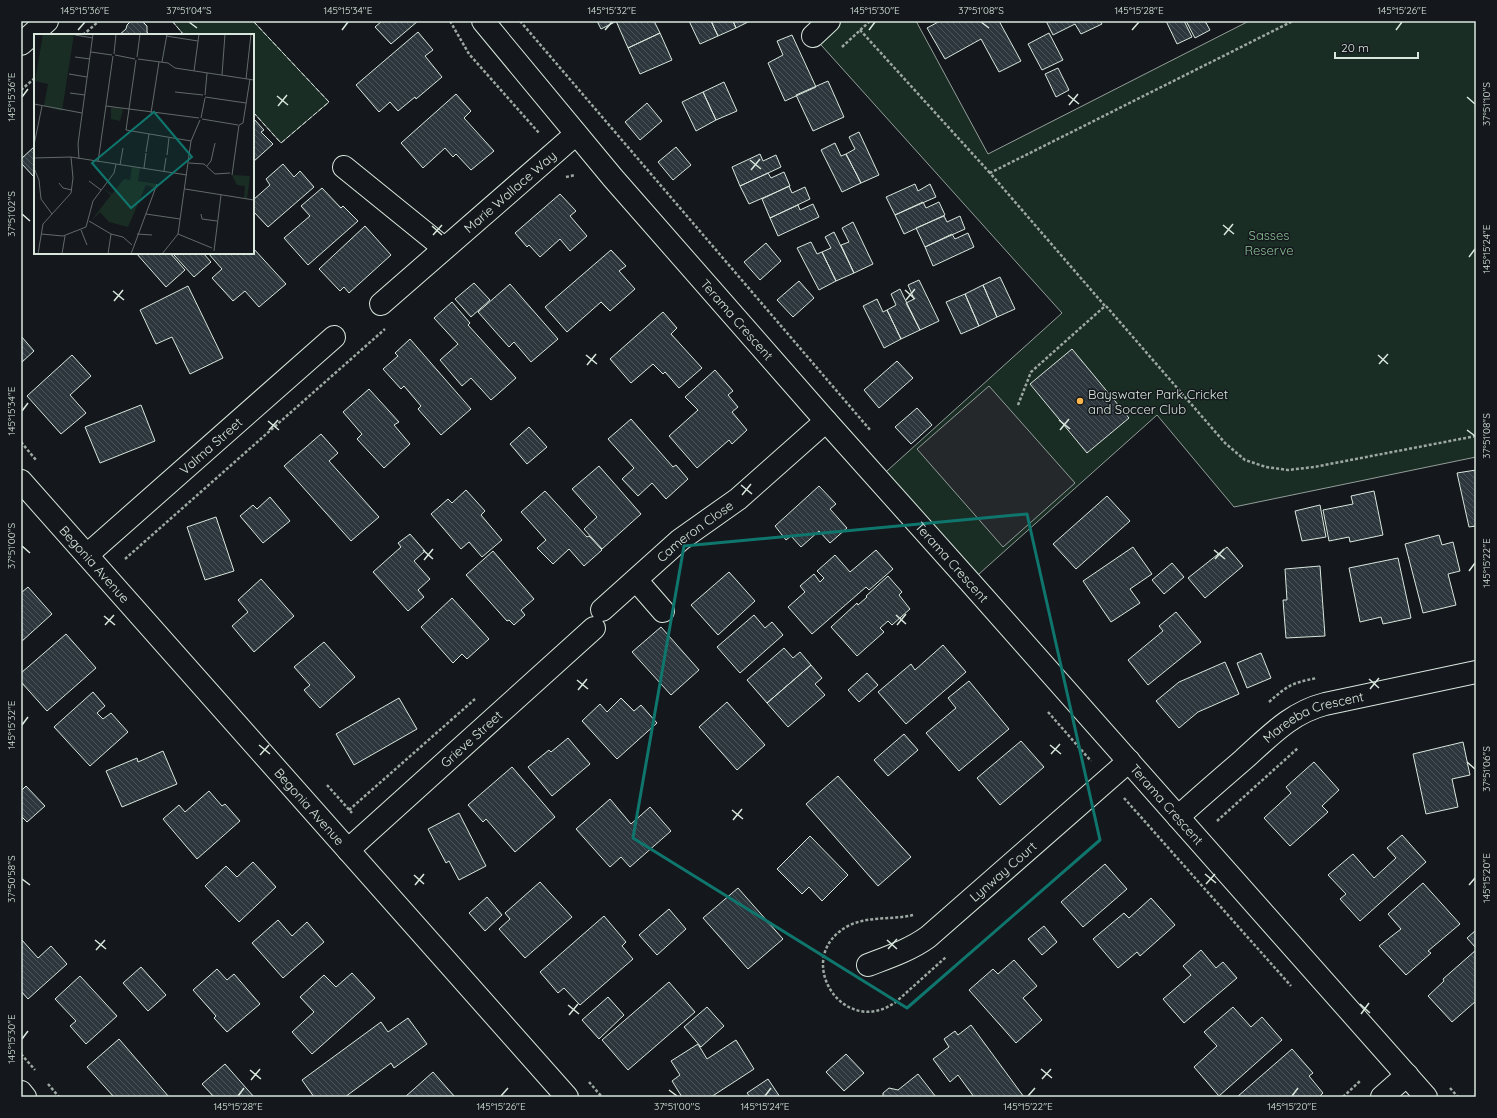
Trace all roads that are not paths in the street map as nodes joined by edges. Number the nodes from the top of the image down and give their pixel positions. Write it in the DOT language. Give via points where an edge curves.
graph roads {
  1 [pos="47,21"];
  2 [pos="483,21"];
  3 [pos="829,21"];
  4 [pos="813,36"];
  5 [pos="21,44"];
  6 [pos="576,134"];
  7 [pos="344,167"];
  8 [pos="444,248"];
  9 [pos="381,304"];
  10 [pos="334,337"];
  11 [pos="826,421"];
  12 [pos="21,481"];
  13 [pos="87,555"];
  14 [pos="636,580"];
  15 [pos="664,611"];
  16 [pos="598,619"];
  17 [pos="1476,672"];
  18 [pos="1129,761"];
  19 [pos="1178,817"];
  20 [pos="348,850"];
  21 [pos="868,965"];
  22 [pos="1407,1075"];
  23 [pos="21,1092"];
  24 [pos="25,1097"];
  25 [pos="567,1097"];
  26 [pos="1382,1097"];
  27 [pos="1426,1097"];
  1 -- 5 [label="street"];
  2 -- 6 [label="street, Terama Crescent"];
  3 -- 4 [label="street"];
  6 -- 8 [label="street, Marie Wallace Way"];
  6 -- 11 [label="street, Terama Crescent"];
  7 -- 8 [label="street"];
  8 -- 9 [label="street, Marie Wallace Way"];
  10 -- 13 [label="street, Valma Street"];
  11 -- 14 [label="street, Cameron Close" via="738,499 680,540"];
  11 -- 18 [label="street, Terama Crescent"];
  12 -- 13 [label="street, Begonia Avenue"];
  13 -- 20 [label="street, Begonia Avenue"];
  14 -- 15 [label="street"];
  14 -- 16 [label="street, Cameron Close"];
  16 -- 20 [label="street, Grieve Street"];
  17 -- 19 [label="street, Mareeba Crescent" via="1325,704 1299,713"];
  18 -- 19 [label="street, Terama Crescent"];
  18 -- 21 [label="street, Lynway Court" via="917,945"];
  19 -- 22 [label="street, Terama Crescent"];
  20 -- 25 [label="street, Begonia Avenue"];
  22 -- 26 [label="street"];
  22 -- 27 [label="street, Terama Crescent"];
  23 -- 24 [label="street"];
}
